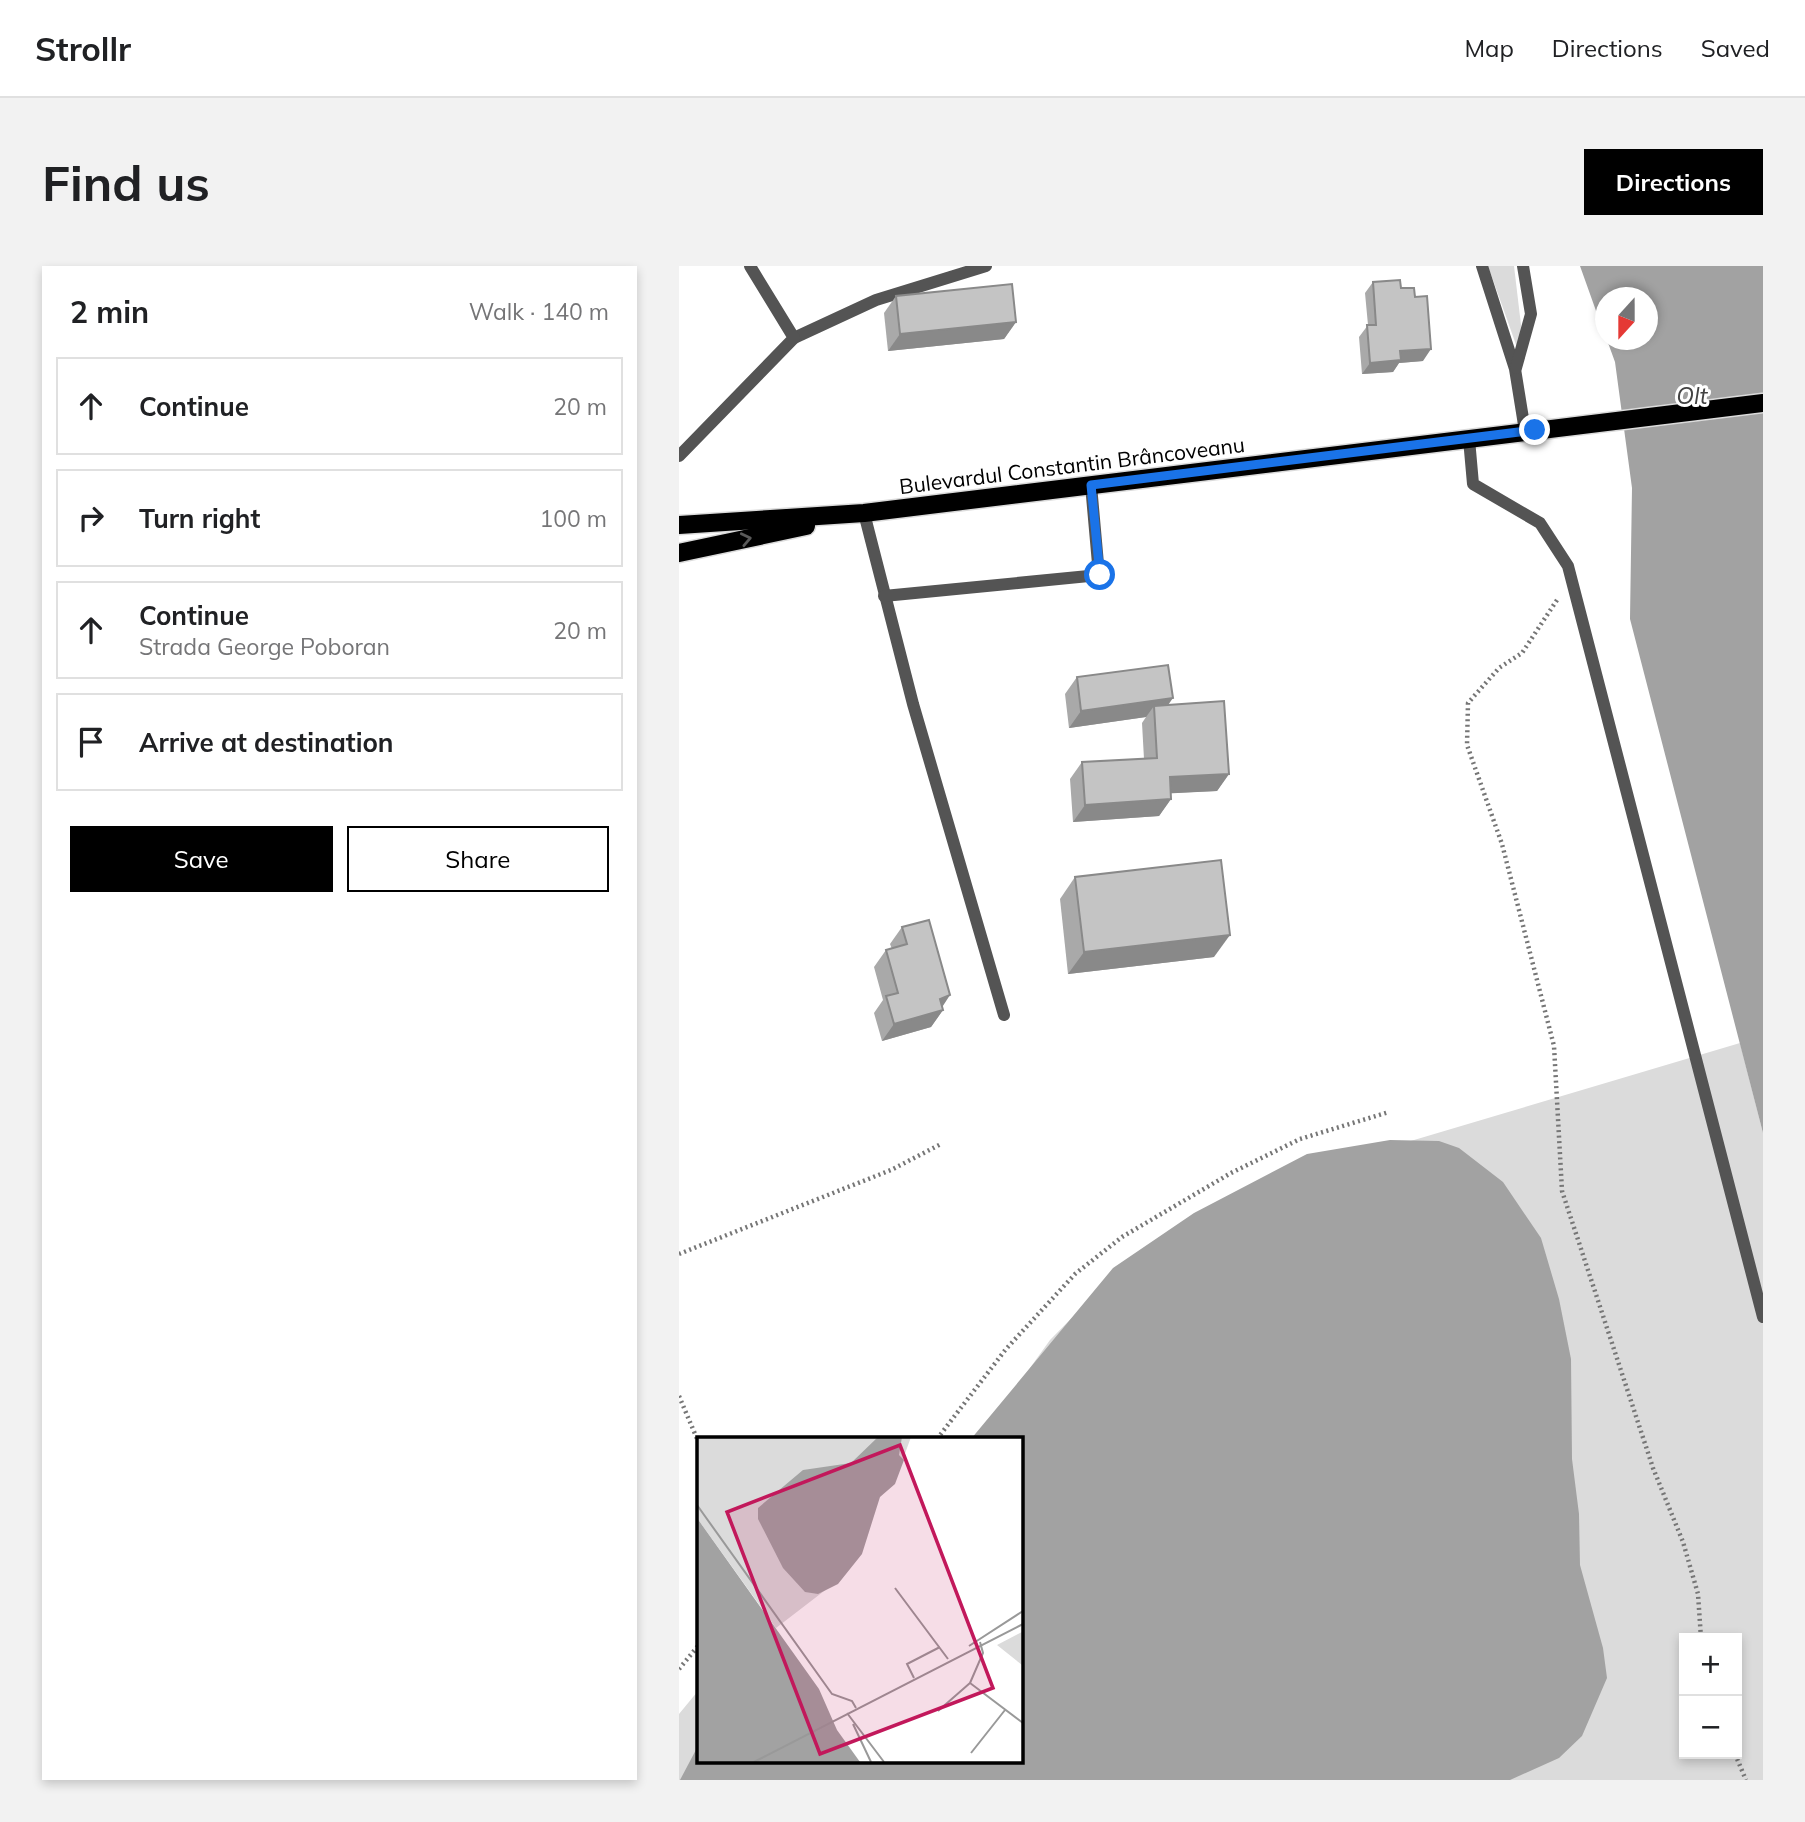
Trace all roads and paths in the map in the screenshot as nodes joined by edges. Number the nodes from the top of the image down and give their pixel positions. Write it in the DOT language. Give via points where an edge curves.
graph roads {
  1 [pos="750,266"];
  2 [pos="986,266"];
  3 [pos="1482,266"];
  4 [pos="1523,266"];
  5 [pos="795,338"];
  6 [pos="1515,369"];
  7 [pos="1763,403"];
  8 [pos="1530,431"];
  9 [pos="1469,439"];
  10 [pos="679,456"];
  11 [pos="1091,485"];
  12 [pos="864,513"];
  13 [pos="679,525"];
  14 [pos="679,553"];
  15 [pos="1568,566"];
  16 [pos="884,596"];
  17 [pos="1004,1015"];
  18 [pos="1389,1112"];
  19 [pos="941,1144"];
  20 [pos="679,1254"];
  21 [pos="1763,1317"];
  22 [pos="679,1396"];
  23 [pos="939,1437"];
  24 [pos="697,1439"];
  25 [pos="1701,1633"];
  26 [pos="697,1647"];
  27 [pos="679,1669"];
  28 [pos="1737,1759"];
  29 [pos="1746,1780"];
  1 -- 5 [label="lane"];
  2 -- 5 [label="lane" via="876,300"];
  3 -- 6 [label="lane"];
  4 -- 6 [label="lane" via="1531,314"];
  5 -- 10 [label="lane"];
  6 -- 8 [label="lane"];
  7 -- 8 [label="main road, Bulevardul Constantin Brâncoveanu"];
  8 -- 9 [label="main road, Bulevardul Constantin Brâncoveanu"];
  9 -- 11 [label="main road, Bulevardul Constantin Brâncoveanu"];
  9 -- 15 [label="lane" via="1473,484 1540,523"];
  11 -- 12 [label="main road, Bulevardul Constantin Brâncoveanu"];
  11 -- 16 [label="lane" via="1100,575"];
  12 -- 13 [label="main road, Bulevardul Constantin Brâncoveanu"];
  14 -- 12 [label="main road, one-way"];
  12 -- 16 [label="lane"];
  15 -- 21 [label="lane"];
  15 -- 25 [label="path" via="1555,607 1522,653 1499,668 1468,703 1467,745 1502,844 1554,1046 1562,1191 1653,1468 1683,1542 1697,1594"];
  16 -- 17 [label="lane"];
  18 -- 23 [label="path" via="1300,1139 1122,1237 1075,1273 1006,1349"];
  19 -- 20 [label="path" via="891,1170"];
  22 -- 24 [label="path"];
  26 -- 27 [label="path"];
  28 -- 29 [label="path"];
}
